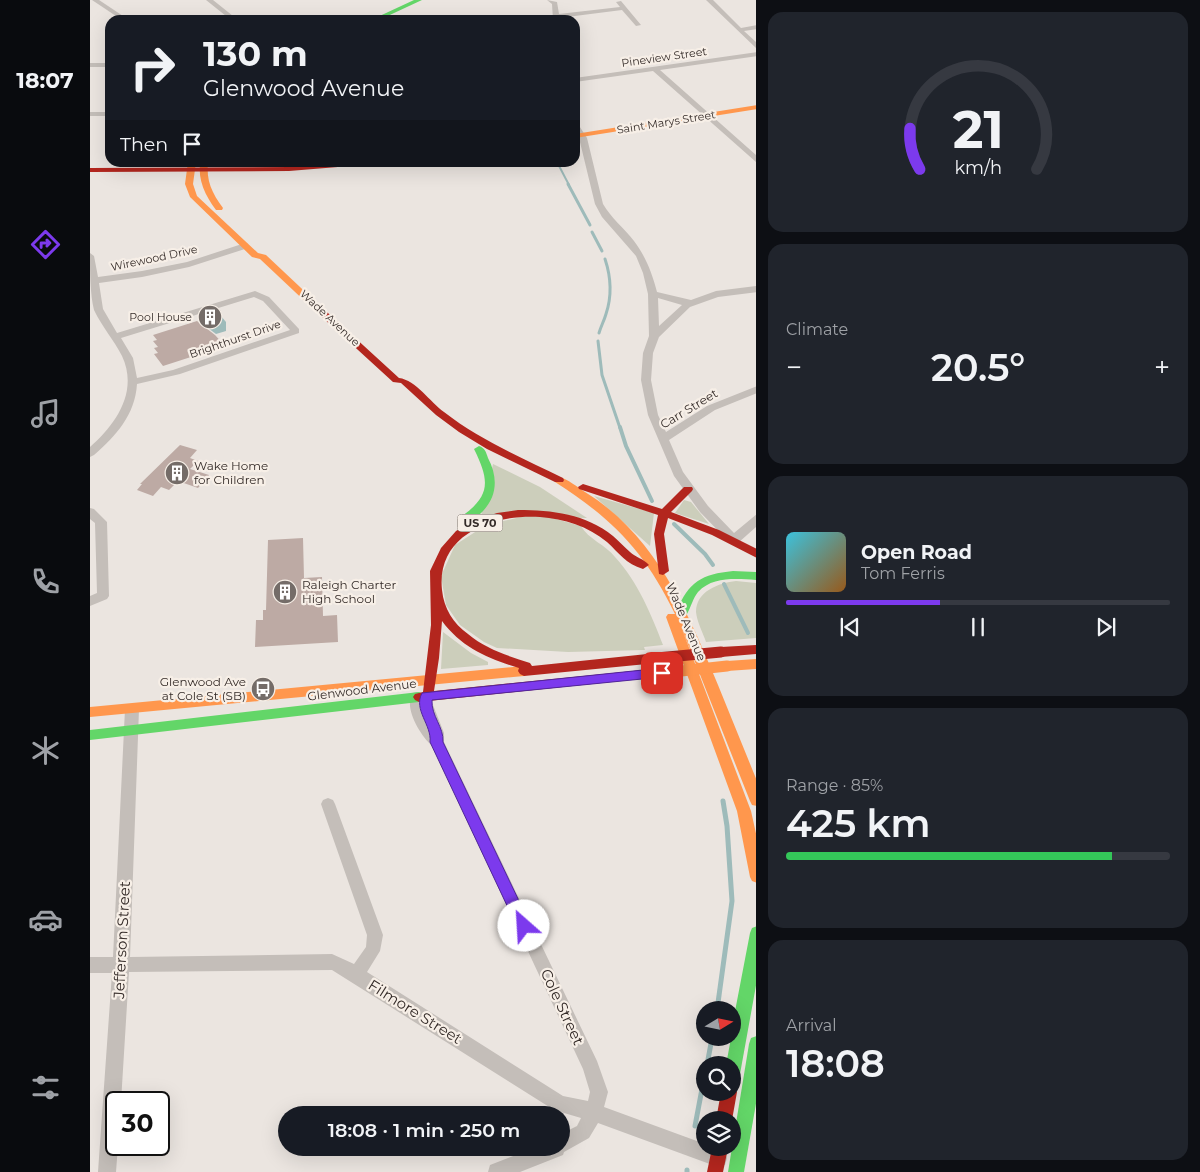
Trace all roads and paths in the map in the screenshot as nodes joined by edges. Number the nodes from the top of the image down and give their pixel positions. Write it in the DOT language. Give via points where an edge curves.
graph roads {
  1 [pos="95,0"];
  2 [pos="209,0"];
  3 [pos="419,0"];
  4 [pos="550,0"];
  5 [pos="618,0"];
  6 [pos="709,0"];
  7 [pos="624,8"];
  8 [pos="118,15"];
  9 [pos="228,15"];
  10 [pos="385,15"];
  11 [pos="556,15"];
  12 [pos="576,15"];
  13 [pos="638,25"];
  14 [pos="756,27"];
  15 [pos="739,30"];
  16 [pos="756,47"];
  17 [pos="756,54"];
  18 [pos="90,65"];
  19 [pos="105,65"];
  20 [pos="655,69"];
  21 [pos="580,79"];
  22 [pos="756,107"];
  23 [pos="90,114"];
  24 [pos="105,114"];
  25 [pos="706,115"];
  26 [pos="580,133"];
  27 [pos="580,143"];
  28 [pos="756,161"];
  29 [pos="166,167"];
  30 [pos="191,167"];
  31 [pos="203,167"];
  32 [pos="264,167"];
  33 [pos="337,167"];
  34 [pos="90,170"];
  35 [pos="245,246"];
  36 [pos="90,256"];
  37 [pos="263,257"];
  38 [pos="92,280"];
  39 [pos="756,289"];
  40 [pos="652,293"];
  41 [pos="692,304"];
  42 [pos="94,310"];
  43 [pos="117,336"];
  44 [pos="654,336"];
  45 [pos="396,380"];
  46 [pos="132,382"];
  47 [pos="756,389"];
  48 [pos="663,439"];
  49 [pos="480,449"];
  50 [pos="90,453"];
  51 [pos="564,483"];
  52 [pos="688,488"];
  53 [pos="90,512"];
  54 [pos="664,514"];
  55 [pos="756,518"];
  56 [pos="734,540"];
  57 [pos="756,554"];
  58 [pos="756,560"];
  59 [pos="643,565"];
  60 [pos="756,576"];
  61 [pos="664,578"];
  62 [pos="424,586"];
  63 [pos="90,601"];
  64 [pos="437,601"];
  65 [pos="683,611"];
  66 [pos="756,649"];
  67 [pos="756,664"];
  68 [pos="537,668"];
  69 [pos="423,676"];
  70 [pos="421,697"];
  71 [pos="132,708"];
  72 [pos="90,712"];
  73 [pos="131,731"];
  74 [pos="90,735"];
  75 [pos="756,802"];
  76 [pos="328,804"];
  77 [pos="756,877"];
  78 [pos="756,933"];
  79 [pos="121,965"];
  80 [pos="90,966"];
  81 [pos="356,975"];
  82 [pos="756,1044"];
  83 [pos="735,1056"];
  84 [pos="594,1112"];
  85 [pos="748,1133"];
  86 [pos="570,1139"];
  87 [pos="536,1156"];
  88 [pos="718,1159"];
  89 [pos="107,1172"];
  90 [pos="497,1172"];
  91 [pos="736,1172"];
  1 -- 8 [label="street"];
  2 -- 9 [label="street"];
  3 -- 10 [label="main road"];
  4 -- 11 [label="street" via="555,3"];
  5 -- 7 [label="street"];
  6 -- 15 [label="street"];
  7 -- 12 [label="street"];
  7 -- 13 [label="street"];
  14 -- 15 [label="street"];
  15 -- 16 [label="street"];
  17 -- 20 [label="street, Pineview Street"];
  18 -- 19 [label="street"];
  20 -- 21 [label="street, Pineview Street"];
  20 -- 25 [label="street"];
  22 -- 25 [label="main road, Saint Marys Street"];
  23 -- 24 [label="street"];
  25 -- 26 [label="main road, Saint Marys Street"];
  25 -- 28 [label="street"];
  27 -- 40 [label="street" via="599,204 640,256"];
  29 -- 34 [label="main road"];
  30 -- 35 [label="main road, Wade Avenue" via="189,184 194,197"];
  31 -- 37 [label="main road, Wade Avenue" via="203,184 210,197 263,252"];
  32 -- 33 [label="main road"];
  35 -- 37 [label="main road, Wade Avenue"];
  35 -- 38 [label="street, Wirewood Drive" via="189,264"];
  36 -- 38 [label="street"];
  37 -- 45 [label="main road, Wade Avenue"];
  38 -- 42 [label="street"];
  39 -- 41 [label="street" via="716,294"];
  40 -- 41 [label="street"];
  40 -- 44 [label="street"];
  41 -- 44 [label="street"];
  42 -- 43 [label="street"];
  43 -- 46 [label="street" via="128,358"];
  43 -- 46 [label="street, Brighthurst Drive" via="255,294 266,299 296,331 176,372"];
  44 -- 48 [label="street" via="648,354 646,380 653,415"];
  45 -- 49 [label="main road, Wade Avenue" via="396,385 429,416"];
  45 -- 51 [label="main road, Wade Avenue" via="404,381 462,431"];
  46 -- 50 [label="street" via="126,411 111,434"];
  47 -- 48 [label="street, Carr Street" via="711,408"];
  48 -- 52 [label="street"];
  49 -- 59 [label="main road, Wade Avenue" via="576,500 621,538"];
  49 -- 62 [label="main road" via="492,478 488,501 444,536 426,567"];
  51 -- 54 [label="main road"];
  51 -- 61 [label="main road, Wade Avenue" via="626,530"];
  52 -- 54 [label="main road"];
  52 -- 56 [label="street"];
  53 -- 63 [label="street" via="101,522 103,596"];
  54 -- 56 [label="main road"];
  54 -- 61 [label="main road" via="657,536"];
  55 -- 56 [label="street"];
  56 -- 57 [label="main road"];
  56 -- 58 [label="main road"];
  59 -- 64 [label="main road, US 70" via="629,560 598,531 575,520 544,513 514,513 476,525 452,542 437,568"];
  59 -- 77 [label="main road, Wade Avenue / US 70" via="675,624 740,802 750,836"];
  60 -- 65 [label="main road" via="725,575 705,580 688,595"];
  61 -- 65 [label="main road, Wade Avenue"];
  64 -- 68 [label="main road, US 70" via="448,624 474,646 497,657"];
  64 -- 69 [label="main road"];
  65 -- 75 [label="main road, Wade Avenue"];
  66 -- 68 [label="main road, Glenwood Avenue / US 70, bridge"];
  67 -- 70 [label="main road, Glenwood Avenue, bridge"];
  68 -- 69 [label="main road, Glenwood Avenue"];
  69 -- 70 [label="main road"];
  69 -- 71 [label="main road, Glenwood Avenue"];
  70 -- 73 [label="main road, Glenwood Avenue"];
  70 -- 84 [label="street, Cole Street" via="417,709 428,735 436,742 591,1067 599,1092"];
  71 -- 72 [label="main road, Glenwood Avenue"];
  71 -- 73 [label="street, Jefferson Street"];
  73 -- 74 [label="main road, Glenwood Avenue"];
  73 -- 79 [label="street, Jefferson Street"];
  76 -- 81 [label="street" via="375,935 373,950"];
  78 -- 83 [label="main road"];
  79 -- 80 [label="street, Filmore Street"];
  79 -- 81 [label="street, Filmore Street" via="325,961 340,965"];
  79 -- 89 [label="street, Jefferson Street"];
  81 -- 84 [label="street, Filmore Street" via="560,1104"];
  82 -- 85 [label="main road"];
  84 -- 86 [label="street" via="583,1132"];
  84 -- 88 [label="street, Filmore Street"];
  85 -- 91 [label="main road"];
  87 -- 90 [label="street"];
}
